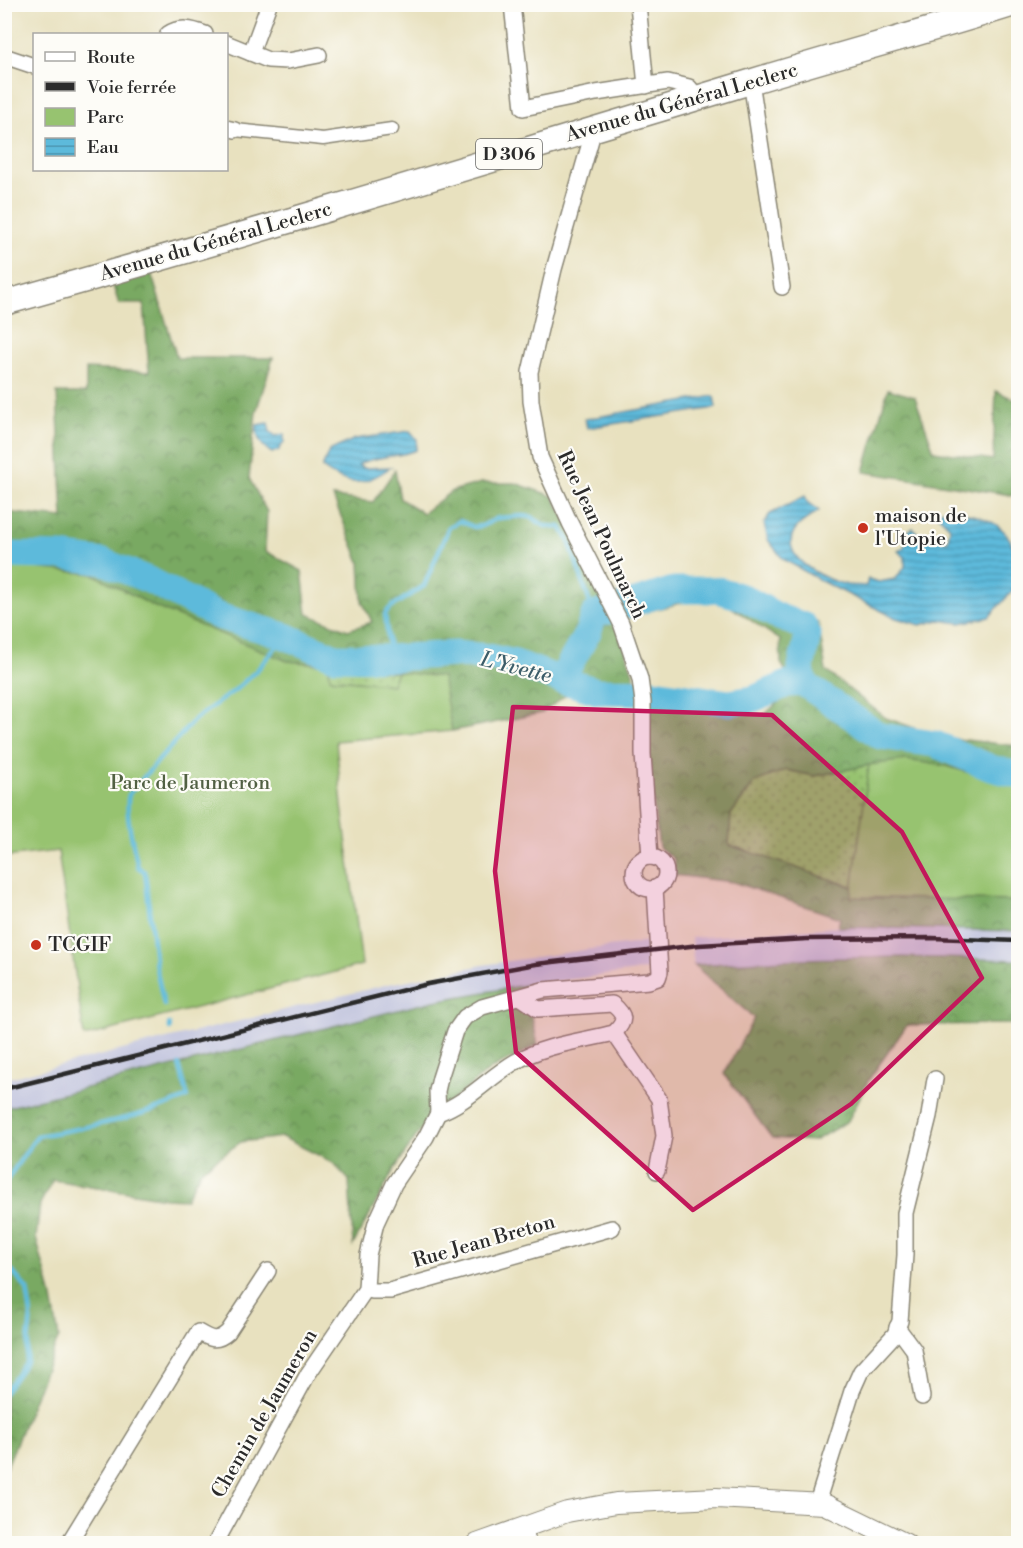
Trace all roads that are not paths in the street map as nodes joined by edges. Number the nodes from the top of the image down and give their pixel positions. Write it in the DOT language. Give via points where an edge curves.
graph roads {
  1 [pos="269,4"];
  2 [pos="512,4"];
  3 [pos="638,4"];
  4 [pos="1014,4"];
  5 [pos="988,9"];
  6 [pos="170,33"];
  7 [pos="202,33"];
  8 [pos="228,44"];
  9 [pos="251,53"];
  10 [pos="319,54"];
  11 [pos="4,56"];
  12 [pos="33,66"];
  13 [pos="751,81"];
  14 [pos="646,86"];
  15 [pos="698,98"];
  16 [pos="231,129"];
  17 [pos="392,129"];
  18 [pos="594,129"];
  19 [pos="782,287"];
  20 [pos="4,303"];
  21 [pos="650,857"];
  22 [pos="654,888"];
  23 [pos="520,997"];
  24 [pos="614,1033"];
  25 [pos="935,1079"];
  26 [pos="438,1113"];
  27 [pos="657,1170"];
  28 [pos="612,1228"];
  29 [pos="267,1271"];
  30 [pos="366,1289"];
  31 [pos="897,1327"];
  32 [pos="922,1397"];
  33 [pos="818,1503"];
  34 [pos="526,1535"];
  35 [pos="68,1544"];
  36 [pos="215,1544"];
  37 [pos="477,1544"];
  38 [pos="906,1544"];
  1 -- 9 [label="street"];
  2 -- 14 [label="street" via="523,108"];
  3 -- 14 [label="street"];
  4 -- 5 [label="main road, Avenue du Général Leclerc / D 306"];
  5 -- 13 [label="main road, Avenue du Général Leclerc / D 306"];
  6 -- 7 [label="street" via="190,28"];
  8 -- 9 [label="street"];
  9 -- 10 [label="street" via="268,60 288,61"];
  11 -- 12 [label="street"];
  13 -- 15 [label="main road, Avenue du Général Leclerc / D 306"];
  13 -- 19 [label="street"];
  14 -- 15 [label="street" via="668,82 690,87"];
  15 -- 18 [label="main road, Avenue du Général Leclerc / D 306"];
  16 -- 17 [label="street" via="323,139"];
  18 -- 20 [label="main road, Avenue du Général Leclerc / D 306"];
  18 -- 21 [label="street, Rue Jean Poulmarch" via="554,268 530,372 531,400 540,457 621,623 640,679"];
  21 -- 22 [label="street" via="662,863 665,872 663,882"];
  21 -- 22 [label="street" via="640,860 634,873 641,886"];
  22 -- 23 [label="street" via="658,978 543,990"];
  23 -- 24 [label="street" via="538,1009 612,1005 621,1012 623,1020"];
  23 -- 26 [label="street" via="482,1007 465,1017 455,1031 437,1092"];
  24 -- 26 [label="street" via="517,1061 452,1108"];
  24 -- 27 [label="street" via="659,1099 664,1136"];
  25 -- 31 [label="street" via="904,1213 905,1255"];
  26 -- 30 [label="street" via="394,1184 376,1223 368,1255"];
  28 -- 30 [label="street, Rue Jean Breton" via="390,1291"];
  29 -- 35 [label="street" via="228,1332 211,1339 198,1332"];
  30 -- 36 [label="street, Chemin de Jaumeron" via="308,1374"];
  31 -- 32 [label="street" via="914,1350"];
  31 -- 33 [label="street" via="861,1371 852,1391"];
  33 -- 34 [label="street" via="716,1498 616,1503 567,1512"];
  33 -- 38 [label="street"];
  34 -- 37 [label="street"];
}
